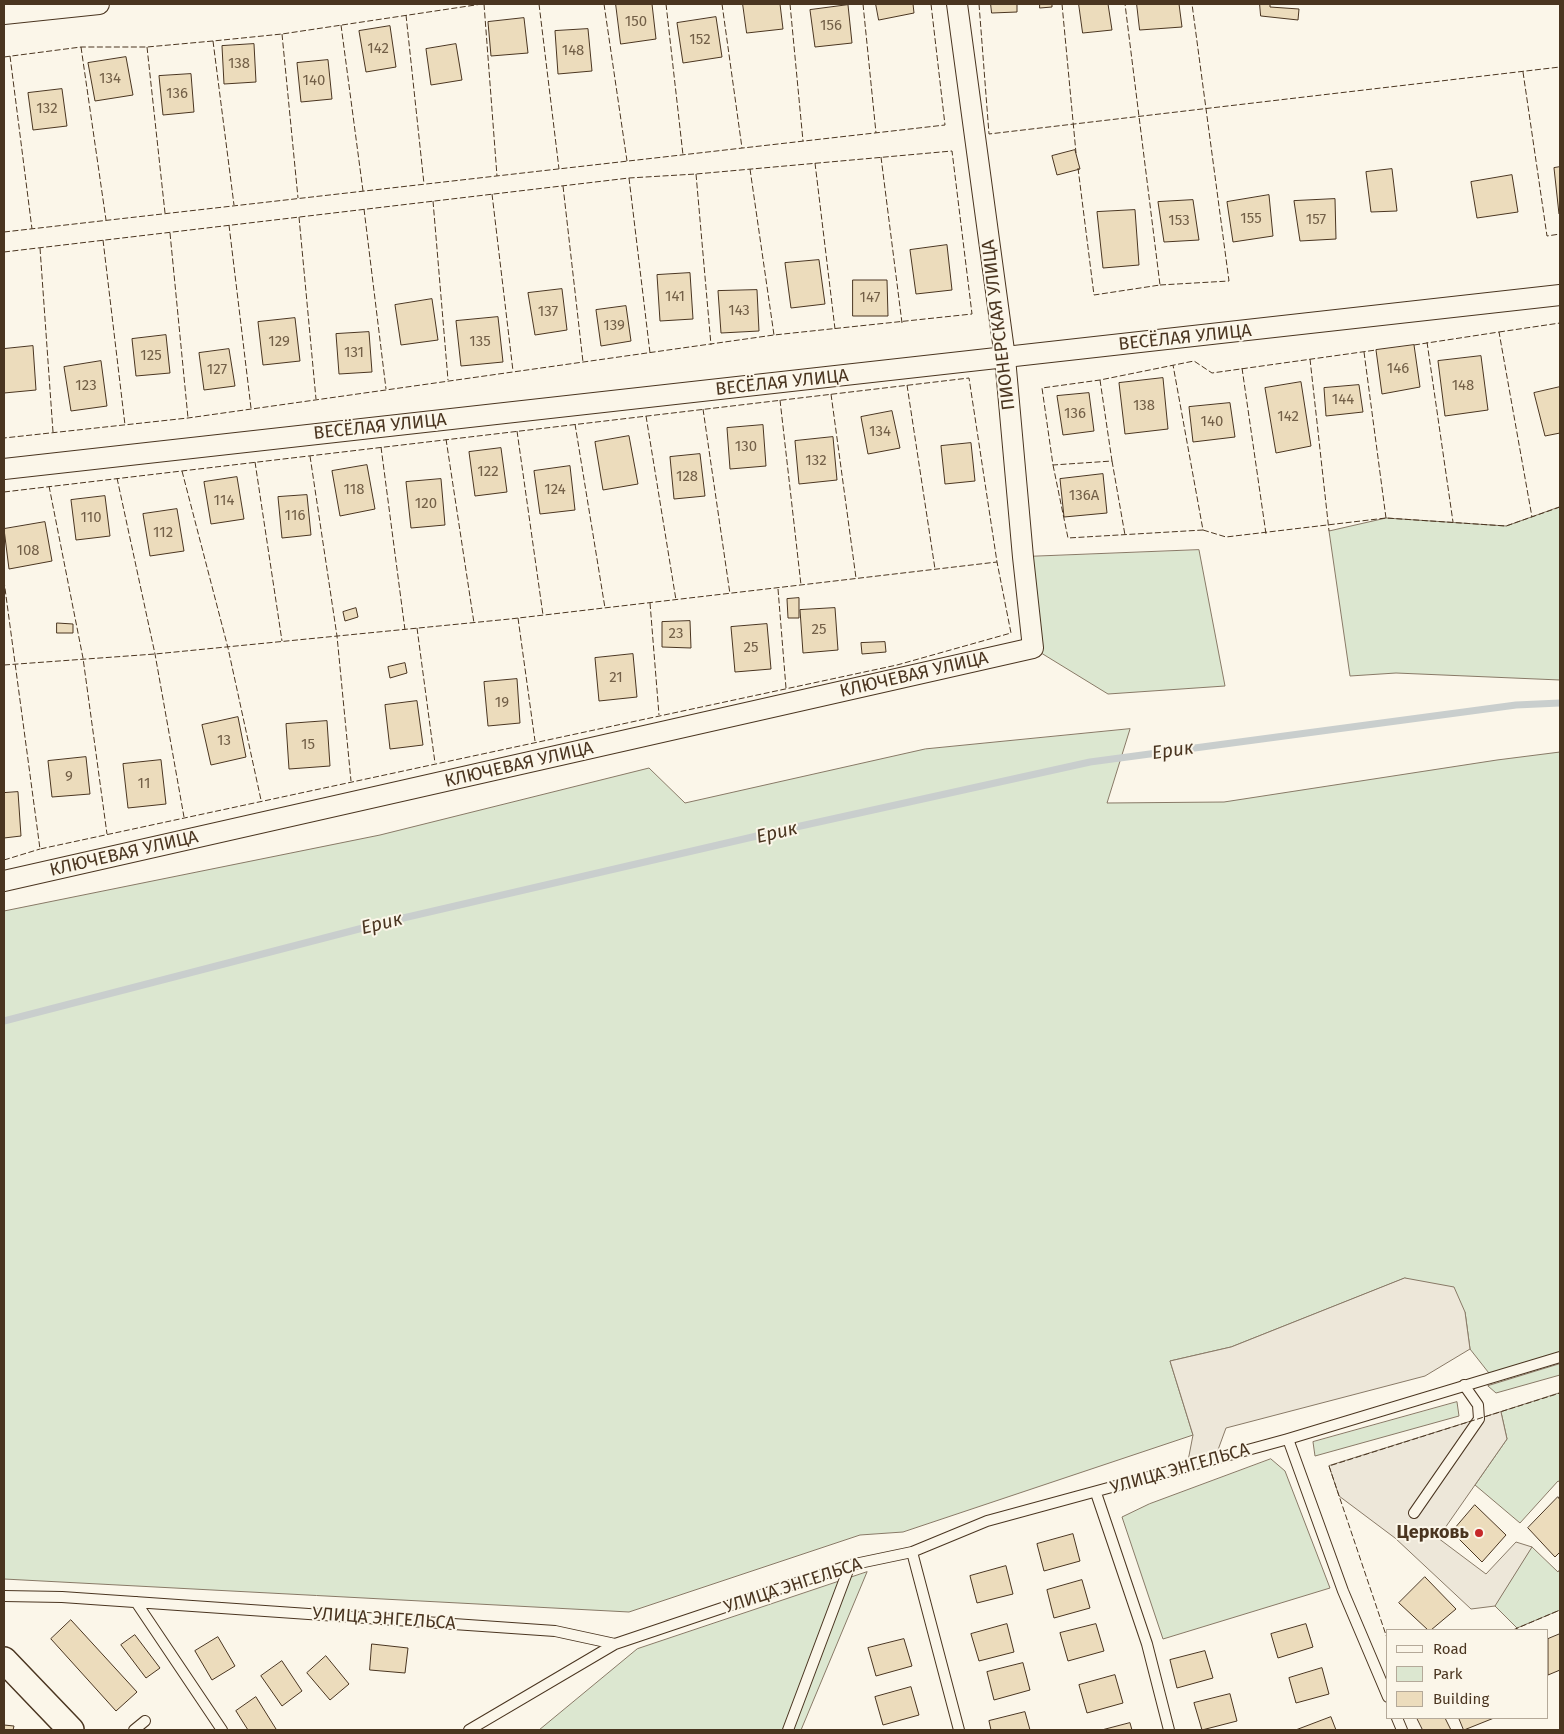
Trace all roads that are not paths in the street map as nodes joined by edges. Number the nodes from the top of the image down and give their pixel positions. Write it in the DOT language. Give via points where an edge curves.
graph roads {
  1 [pos="99,4"];
  2 [pos="957,4"];
  3 [pos="4,14"];
  4 [pos="1560,295"];
  5 [pos="1005,358"];
  6 [pos="4,469"];
  7 [pos="1033,648"];
  8 [pos="4,881"];
  9 [pos="1560,1357"];
  10 [pos="1464,1385"];
  11 [pos="1288,1439"];
  12 [pos="1096,1493"];
  13 [pos="1414,1513"];
  14 [pos="912,1552"];
  15 [pos="850,1565"];
  16 [pos="4,1596"];
  17 [pos="136,1602"];
  18 [pos="615,1644"];
  19 [pos="4,1660"];
  20 [pos="1386,1692"];
  21 [pos="145,1721"];
  22 [pos="71,1730"];
  23 [pos="134,1730"];
  24 [pos="222,1730"];
  25 [pos="468,1730"];
  26 [pos="788,1730"];
  27 [pos="959,1730"];
  28 [pos="1170,1730"];
  1 -- 3 [label="street"];
  2 -- 5 [label="street, ПИОНЕРСКАЯ УЛИЦА"];
  4 -- 5 [label="street, ВЕСЁЛАЯ УЛИЦА"];
  5 -- 6 [label="street, ВЕСЁЛАЯ УЛИЦА"];
  5 -- 7 [label="street, ПИОНЕРСКАЯ УЛИЦА"];
  7 -- 8 [label="street, КЛЮЧЕВАЯ УЛИЦА"];
  9 -- 10 [label="lane, УЛИЦА ЭНГЕЛЬСА"];
  10 -- 11 [label="lane, УЛИЦА ЭНГЕЛЬСА"];
  10 -- 13 [label="lane" via="1478,1405 1479,1419"];
  11 -- 12 [label="lane, УЛИЦА ЭНГЕЛЬСА"];
  11 -- 20 [label="lane" via="1343,1591"];
  12 -- 14 [label="lane, УЛИЦА ЭНГЕЛЬСА" via="987,1521"];
  12 -- 28 [label="lane" via="1147,1644"];
  14 -- 15 [label="lane, УЛИЦА ЭНГЕЛЬСА"];
  14 -- 27 [label="lane"];
  15 -- 18 [label="lane, УЛИЦА ЭНГЕЛЬСА"];
  15 -- 26 [label="lane"];
  16 -- 17 [label="lane, УЛИЦА ЭНГЕЛЬСА"];
  17 -- 18 [label="lane, УЛИЦА ЭНГЕЛЬСА" via="555,1631"];
  17 -- 24 [label="lane"];
  18 -- 25 [label="lane"];
  19 -- 22 [label="street"];
  21 -- 23 [label="lane"];
}
